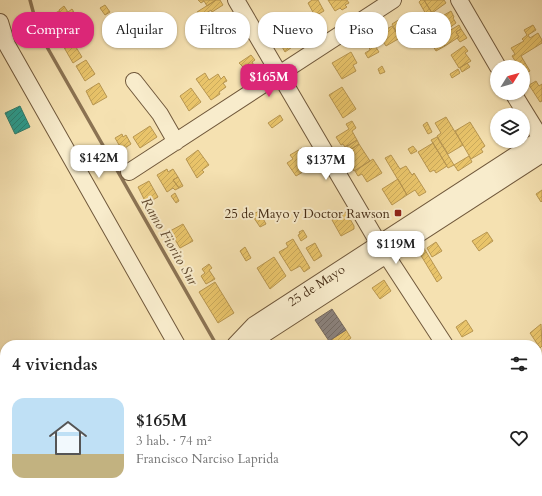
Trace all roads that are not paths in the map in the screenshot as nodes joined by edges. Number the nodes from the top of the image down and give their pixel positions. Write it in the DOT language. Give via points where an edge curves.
graph roads {
  1 [pos="236,0"];
  2 [pos="393,0"];
  3 [pos="459,0"];
  4 [pos="0,22"];
  5 [pos="494,60"];
  6 [pos="280,74"];
  7 [pos="134,80"];
  8 [pos="517,100"];
  9 [pos="176,142"];
  10 [pos="542,143"];
  11 [pos="129,172"];
  12 [pos="383,249"];
  13 [pos="173,340"];
  14 [pos="240,340"];
  15 [pos="442,340"];
  1 -- 6 [label="street"];
  2 -- 6 [label="street"];
  3 -- 5 [label="street"];
  4 -- 13 [label="street" via="7,45"];
  6 -- 9 [label="street"];
  6 -- 12 [label="street"];
  7 -- 9 [label="street" via="160,114"];
  8 -- 10 [label="street"];
  9 -- 11 [label="street"];
  10 -- 12 [label="street, 25 de Mayo"];
  12 -- 14 [label="street, 25 de Mayo" via="254,325"];
  12 -- 15 [label="street"];
}
